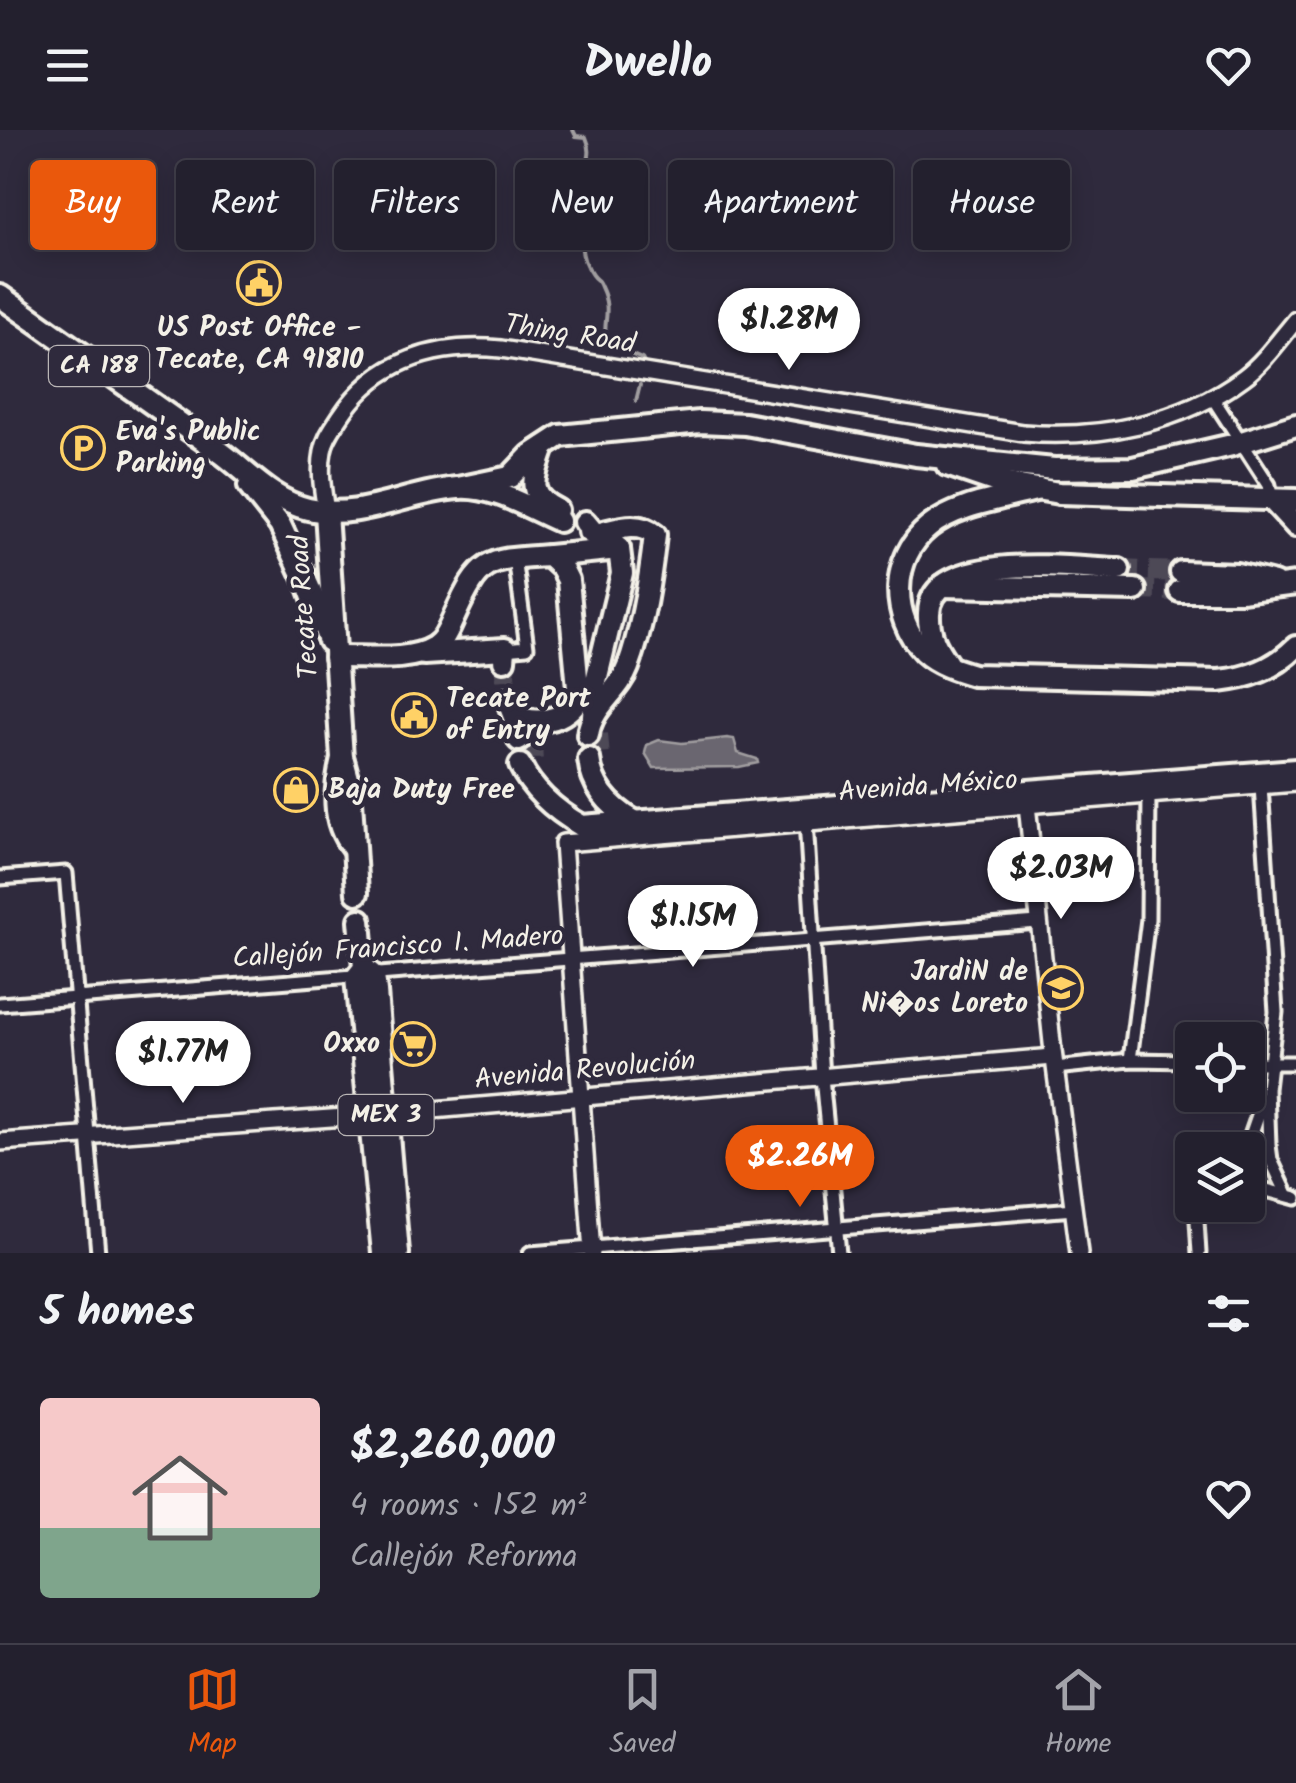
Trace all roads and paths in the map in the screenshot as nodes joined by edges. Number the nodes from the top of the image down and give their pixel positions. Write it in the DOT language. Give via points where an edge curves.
graph roads {
  1 [pos="0,296"];
  2 [pos="1296,320"];
  3 [pos="1212,397"];
  4 [pos="1296,425"];
  5 [pos="1240,442"];
  6 [pos="544,445"];
  7 [pos="916,455"];
  8 [pos="226,456"];
  9 [pos="458,488"];
  10 [pos="1039,489"];
  11 [pos="1272,500"];
  12 [pos="1296,500"];
  13 [pos="326,512"];
  14 [pos="1296,526"];
  15 [pos="619,549"];
  16 [pos="549,556"];
  17 [pos="516,558"];
  18 [pos="1118,570"];
  19 [pos="1181,582"];
  20 [pos="1291,585"];
  21 [pos="940,586"];
  22 [pos="1135,590"];
  23 [pos="1296,647"];
  24 [pos="417,655"];
  25 [pos="505,655"];
  26 [pos="335,657"];
  27 [pos="952,669"];
  28 [pos="508,699"];
  29 [pos="594,759"];
  30 [pos="527,764"];
  31 [pos="1296,770"];
  32 [pos="1296,783"];
  33 [pos="1262,786"];
  34 [pos="1150,794"];
  35 [pos="1026,798"];
  36 [pos="634,821"];
  37 [pos="806,821"];
  38 [pos="0,878"];
  39 [pos="357,894"];
  40 [pos="360,920"];
  41 [pos="1038,922"];
  42 [pos="813,939"];
  43 [pos="570,960"];
  44 [pos="365,974"];
  45 [pos="76,998"];
  46 [pos="0,1004"];
  47 [pos="1130,1060"];
  48 [pos="1175,1060"];
  49 [pos="1054,1063"];
  50 [pos="1296,1063"];
  51 [pos="1265,1064"];
  52 [pos="1272,1064"];
  53 [pos="822,1077"];
  54 [pos="1267,1089"];
  55 [pos="580,1096"];
  56 [pos="378,1114"];
  57 [pos="1252,1132"];
  58 [pos="88,1136"];
  59 [pos="0,1142"];
  60 [pos="1265,1189"];
  61 [pos="1292,1196"];
  62 [pos="1074,1208"];
  63 [pos="1197,1222"];
  64 [pos="838,1227"];
  65 [pos="591,1250"];
  66 [pos="98,1253"];
  67 [pos="383,1253"];
  68 [pos="398,1253"];
  69 [pos="530,1253"];
  70 [pos="839,1253"];
  71 [pos="1079,1253"];
  72 [pos="1199,1253"];
  1 -- 8 [label="highway, Tecate Road / CA 188"];
  2 -- 3 [label="street, Thing Road" via="1243,378"];
  3 -- 5 [label="street"];
  3 -- 13 [label="street, Thing Road" via="1142,424 1062,436 501,349 448,348 384,372 348,404 323,447"];
  4 -- 5 [label="highway"];
  5 -- 7 [label="highway" via="1133,468 1054,469"];
  5 -- 11 [label="street"];
  6 -- 7 [label="highway" via="578,432 700,422 797,431"];
  6 -- 9 [label="highway" via="510,477"];
  6 -- 9 [label="highway" via="536,494 561,516 478,488"];
  7 -- 10 [label="highway"];
  8 -- 13 [label="highway, Tecate Road / CA 188" via="278,497"];
  8 -- 26 [label="highway, CA 188" via="280,525"];
  9 -- 13 [label="highway"];
  10 -- 11 [label="highway"];
  10 -- 27 [label="highway" via="940,519 903,561 900,605 910,632 926,654"];
  11 -- 12 [label="highway"];
  11 -- 14 [label="highway"];
  13 -- 26 [label="highway, Tecate Road / CA 188"];
  15 -- 15 [label="highway" via="588,529 631,526 654,535 627,671 593,729 595,685 622,573"];
  15 -- 16 [label="highway"];
  16 -- 17 [label="highway"];
  16 -- 28 [label="highway" via="568,580 575,704 527,734"];
  17 -- 24 [label="highway" via="501,558 470,581 444,638"];
  17 -- 25 [label="street" via="527,647"];
  18 -- 21 [label="highway" via="988,569"];
  19 -- 20 [label="highway" via="1237,574"];
  21 -- 22 [label="highway"];
  21 -- 27 [label="highway" via="932,596 930,624 934,646"];
  23 -- 27 [label="highway" via="1246,678 1219,681 973,675"];
  24 -- 25 [label="highway"];
  24 -- 26 [label="highway"];
  26 -- 39 [label="highway, Tecate Road / CA 188" via="342,758 335,791"];
  29 -- 36 [label="highway"];
  30 -- 36 [label="highway" via="582,826"];
  31 -- 35 [label="highway"];
  32 -- 33 [label="street, Avenida México"];
  33 -- 34 [label="street, Avenida México"];
  33 -- 52 [label="street" via="1276,1012"];
  34 -- 35 [label="street, Avenida México"];
  34 -- 47 [label="street" via="1148,919"];
  35 -- 36 [label="highway"];
  35 -- 37 [label="street, Avenida México"];
  35 -- 41 [label="street"];
  37 -- 42 [label="street"];
  37 -- 43 [label="street, Avenida México" via="563,843"];
  38 -- 45 [label="street" via="66,873"];
  40 -- 44 [label="highway"];
  41 -- 42 [label="street, Callejón Francisco I. Madero"];
  41 -- 49 [label="street"];
  42 -- 43 [label="street, Callejón Francisco I. Madero"];
  42 -- 53 [label="street"];
  43 -- 44 [label="street, Callejón Francisco I. Madero"];
  43 -- 55 [label="street"];
  44 -- 45 [label="street, Callejón Francisco I. Madero"];
  44 -- 56 [label="highway, MEX 3"];
  45 -- 46 [label="street, Callejón Francisco I. Madero"];
  45 -- 58 [label="street"];
  47 -- 48 [label="street"];
  47 -- 49 [label="street"];
  49 -- 53 [label="street, Avenida Revolución"];
  49 -- 62 [label="street"];
  50 -- 52 [label="street"];
  51 -- 52 [label="street"];
  52 -- 54 [label="street"];
  53 -- 55 [label="street, Avenida Revolución"];
  53 -- 64 [label="street"];
  54 -- 57 [label="street"];
  54 -- 61 [label="street" via="1271,1160"];
  55 -- 56 [label="street, Avenida Revolución"];
  55 -- 65 [label="street"];
  56 -- 58 [label="street, Avenida Revolución"];
  56 -- 67 [label="highway, MEX 3"];
  56 -- 68 [label="highway, MEX 3"];
  58 -- 59 [label="street, Avenida Revolución"];
  58 -- 66 [label="street"];
  60 -- 61 [label="street"];
  62 -- 64 [label="street"];
  62 -- 71 [label="street"];
  63 -- 72 [label="street"];
  64 -- 65 [label="street"];
  64 -- 70 [label="street"];
  65 -- 69 [label="street"];
}
